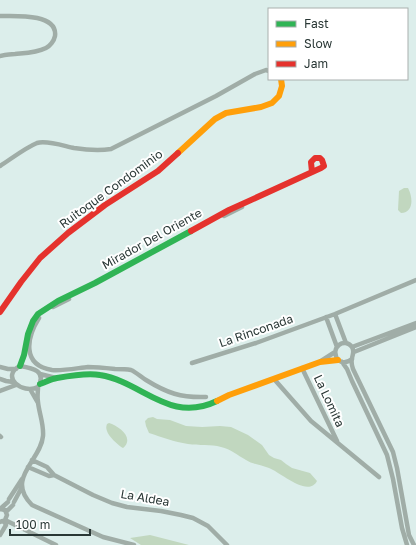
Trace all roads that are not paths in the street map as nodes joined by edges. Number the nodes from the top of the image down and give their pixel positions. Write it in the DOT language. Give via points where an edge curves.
graph roads {
  1 [pos="0,16"];
  2 [pos="0,56"];
  3 [pos="268,71"];
  4 [pos="281,80"];
  5 [pos="0,166"];
  6 [pos="324,166"];
  7 [pos="312,172"];
  8 [pos="416,280"];
  9 [pos="0,312"];
  10 [pos="334,314"];
  11 [pos="326,317"];
  12 [pos="416,323"];
  13 [pos="416,327"];
  14 [pos="346,343"];
  15 [pos="26,347"];
  16 [pos="336,349"];
  17 [pos="353,350"];
  18 [pos="352,359"];
  19 [pos="340,361"];
  20 [pos="320,362"];
  21 [pos="192,363"];
  22 [pos="0,367"];
  23 [pos="18,368"];
  24 [pos="302,368"];
  25 [pos="34,370"];
  26 [pos="40,374"];
  27 [pos="56,378"];
  28 [pos="0,379"];
  29 [pos="274,379"];
  30 [pos="15,384"];
  31 [pos="39,385"];
  32 [pos="30,389"];
  33 [pos="0,391"];
  34 [pos="206,397"];
  35 [pos="38,403"];
  36 [pos="337,443"];
  37 [pos="32,460"];
  38 [pos="28,467"];
  39 [pos="54,475"];
  40 [pos="379,477"];
  41 [pos="23,478"];
  42 [pos="22,487"];
  43 [pos="0,509"];
  44 [pos="6,513"];
  45 [pos="2,521"];
  46 [pos="16,525"];
  47 [pos="1,534"];
  48 [pos="56,545"];
  49 [pos="134,545"];
  50 [pos="227,545"];
  51 [pos="407,545"];
  52 [pos="414,545"];
  1 -- 2 [label="street" via="34,17 51,24 55,36 46,48 33,53"];
  3 -- 5 [label="street" via="255,74 111,149 93,150 39,143"];
  4 -- 9 [label="street, Ruitoque Condominio" via="279,96 272,103 226,113 215,119 158,171 68,233 40,258"];
  6 -- 7 [label="street, Mirador Del Oriente"];
  6 -- 7 [label="street" via="320,158 313,159 310,169"];
  6 -- 34 [label="street" via="325,168 228,214 46,310 39,316 33,328 30,353 33,360 44,368 53,370 90,367 130,370 170,392 195,398"];
  7 -- 15 [label="street, Mirador Del Oriente" via="229,210 46,309 33,321"];
  8 -- 10 [label="street, La Rinconada"];
  10 -- 11 [label="street, La Rinconada"];
  10 -- 14 [label="street"];
  11 -- 16 [label="street"];
  11 -- 21 [label="street, La Rinconada"];
  12 -- 17 [label="street"];
  13 -- 17 [label="street"];
  14 -- 16 [label="street"];
  14 -- 17 [label="street"];
  15 -- 23 [label="street"];
  15 -- 25 [label="street"];
  16 -- 19 [label="street" via="335,355"];
  16 -- 20 [label="street"];
  17 -- 18 [label="street"];
  18 -- 19 [label="street" via="347,362"];
  18 -- 52 [label="street" via="355,374 393,452 409,535"];
  19 -- 20 [label="street"];
  19 -- 51 [label="street" via="350,375 386,455"];
  20 -- 24 [label="street"];
  22 -- 23 [label="street"];
  23 -- 25 [label="street"];
  23 -- 30 [label="street" via="12,376"];
  24 -- 29 [label="street"];
  24 -- 36 [label="street, La Lomita"];
  25 -- 26 [label="street"];
  26 -- 27 [label="street"];
  26 -- 31 [label="street"];
  27 -- 29 [label="street" via="101,375 176,407 193,408"];
  27 -- 31 [label="street"];
  28 -- 30 [label="street"];
  29 -- 36 [label="street, La Lomita" via="306,416"];
  30 -- 32 [label="street"];
  30 -- 33 [label="street"];
  31 -- 32 [label="street"];
  31 -- 35 [label="street"];
  32 -- 35 [label="street"];
  35 -- 37 [label="street" via="44,435 42,444"];
  36 -- 40 [label="street, La Lomita"];
  37 -- 38 [label="street"];
  37 -- 39 [label="street, La Aldea" via="47,467"];
  38 -- 39 [label="street, La Aldea" via="49,476"];
  38 -- 41 [label="street"];
  39 -- 50 [label="street, La Aldea" via="112,503 193,518 208,526"];
  41 -- 42 [label="street"];
  41 -- 43 [label="street"];
  42 -- 44 [label="street" via="14,504"];
  42 -- 49 [label="street" via="23,493 32,505 103,537"];
  43 -- 44 [label="street"];
  44 -- 45 [label="street" via="7,517"];
  44 -- 46 [label="street"];
  45 -- 46 [label="street"];
  45 -- 47 [label="street" via="6,525"];
  46 -- 48 [label="street"];
}
